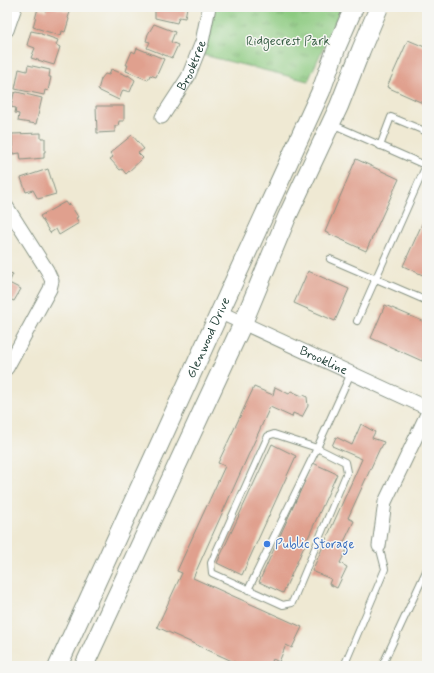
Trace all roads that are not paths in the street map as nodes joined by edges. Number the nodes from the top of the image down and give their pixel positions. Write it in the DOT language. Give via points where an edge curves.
graph roads {
  1 [pos="14,7"];
  2 [pos="209,7"];
  3 [pos="354,7"];
  4 [pos="379,7"];
  5 [pos="7,30"];
  6 [pos="162,118"];
  7 [pos="331,123"];
  8 [pos="427,132"];
  9 [pos="380,146"];
  10 [pos="427,165"];
  11 [pos="7,208"];
  12 [pos="330,259"];
  13 [pos="376,279"];
  14 [pos="427,301"];
  15 [pos="221,313"];
  16 [pos="357,322"];
  17 [pos="243,323"];
  18 [pos="7,368"];
  19 [pos="350,373"];
  20 [pos="427,408"];
  21 [pos="427,414"];
  22 [pos="316,448"];
  23 [pos="379,546"];
  24 [pos="427,569"];
  25 [pos="248,590"];
  26 [pos="427,658"];
  27 [pos="58,666"];
  28 [pos="84,666"];
  29 [pos="344,666"];
  30 [pos="382,666"];
  31 [pos="424,666"];
  1 -- 5 [label="street"];
  2 -- 6 [label="street, Brooktree" via="202,42 188,77"];
  3 -- 15 [label="main road, Glenwood Drive" via="321,91"];
  4 -- 7 [label="main road, Glenwood Drive"];
  7 -- 9 [label="lane"];
  7 -- 17 [label="main road, Glenwood Drive" via="287,217"];
  8 -- 9 [label="lane" via="391,117"];
  9 -- 10 [label="lane"];
  10 -- 13 [label="lane"];
  11 -- 18 [label="street" via="52,281"];
  12 -- 13 [label="lane"];
  13 -- 14 [label="lane"];
  13 -- 16 [label="lane"];
  15 -- 17 [label="street, Brookline"];
  15 -- 27 [label="main road, Glenwood Drive"];
  17 -- 19 [label="street, Brookline"];
  17 -- 28 [label="main road, Glenwood Drive"];
  19 -- 20 [label="street, Brookline"];
  19 -- 22 [label="lane"];
  21 -- 23 [label="street" via="385,502"];
  22 -- 25 [label="lane"];
  22 -- 25 [label="lane" via="345,462 347,472 292,603 283,605"];
  22 -- 25 [label="lane" via="274,434 268,436 211,563 212,573"];
  23 -- 29 [label="lane" via="385,569"];
  24 -- 30 [label="lane"];
  26 -- 31 [label="lane"];
}
